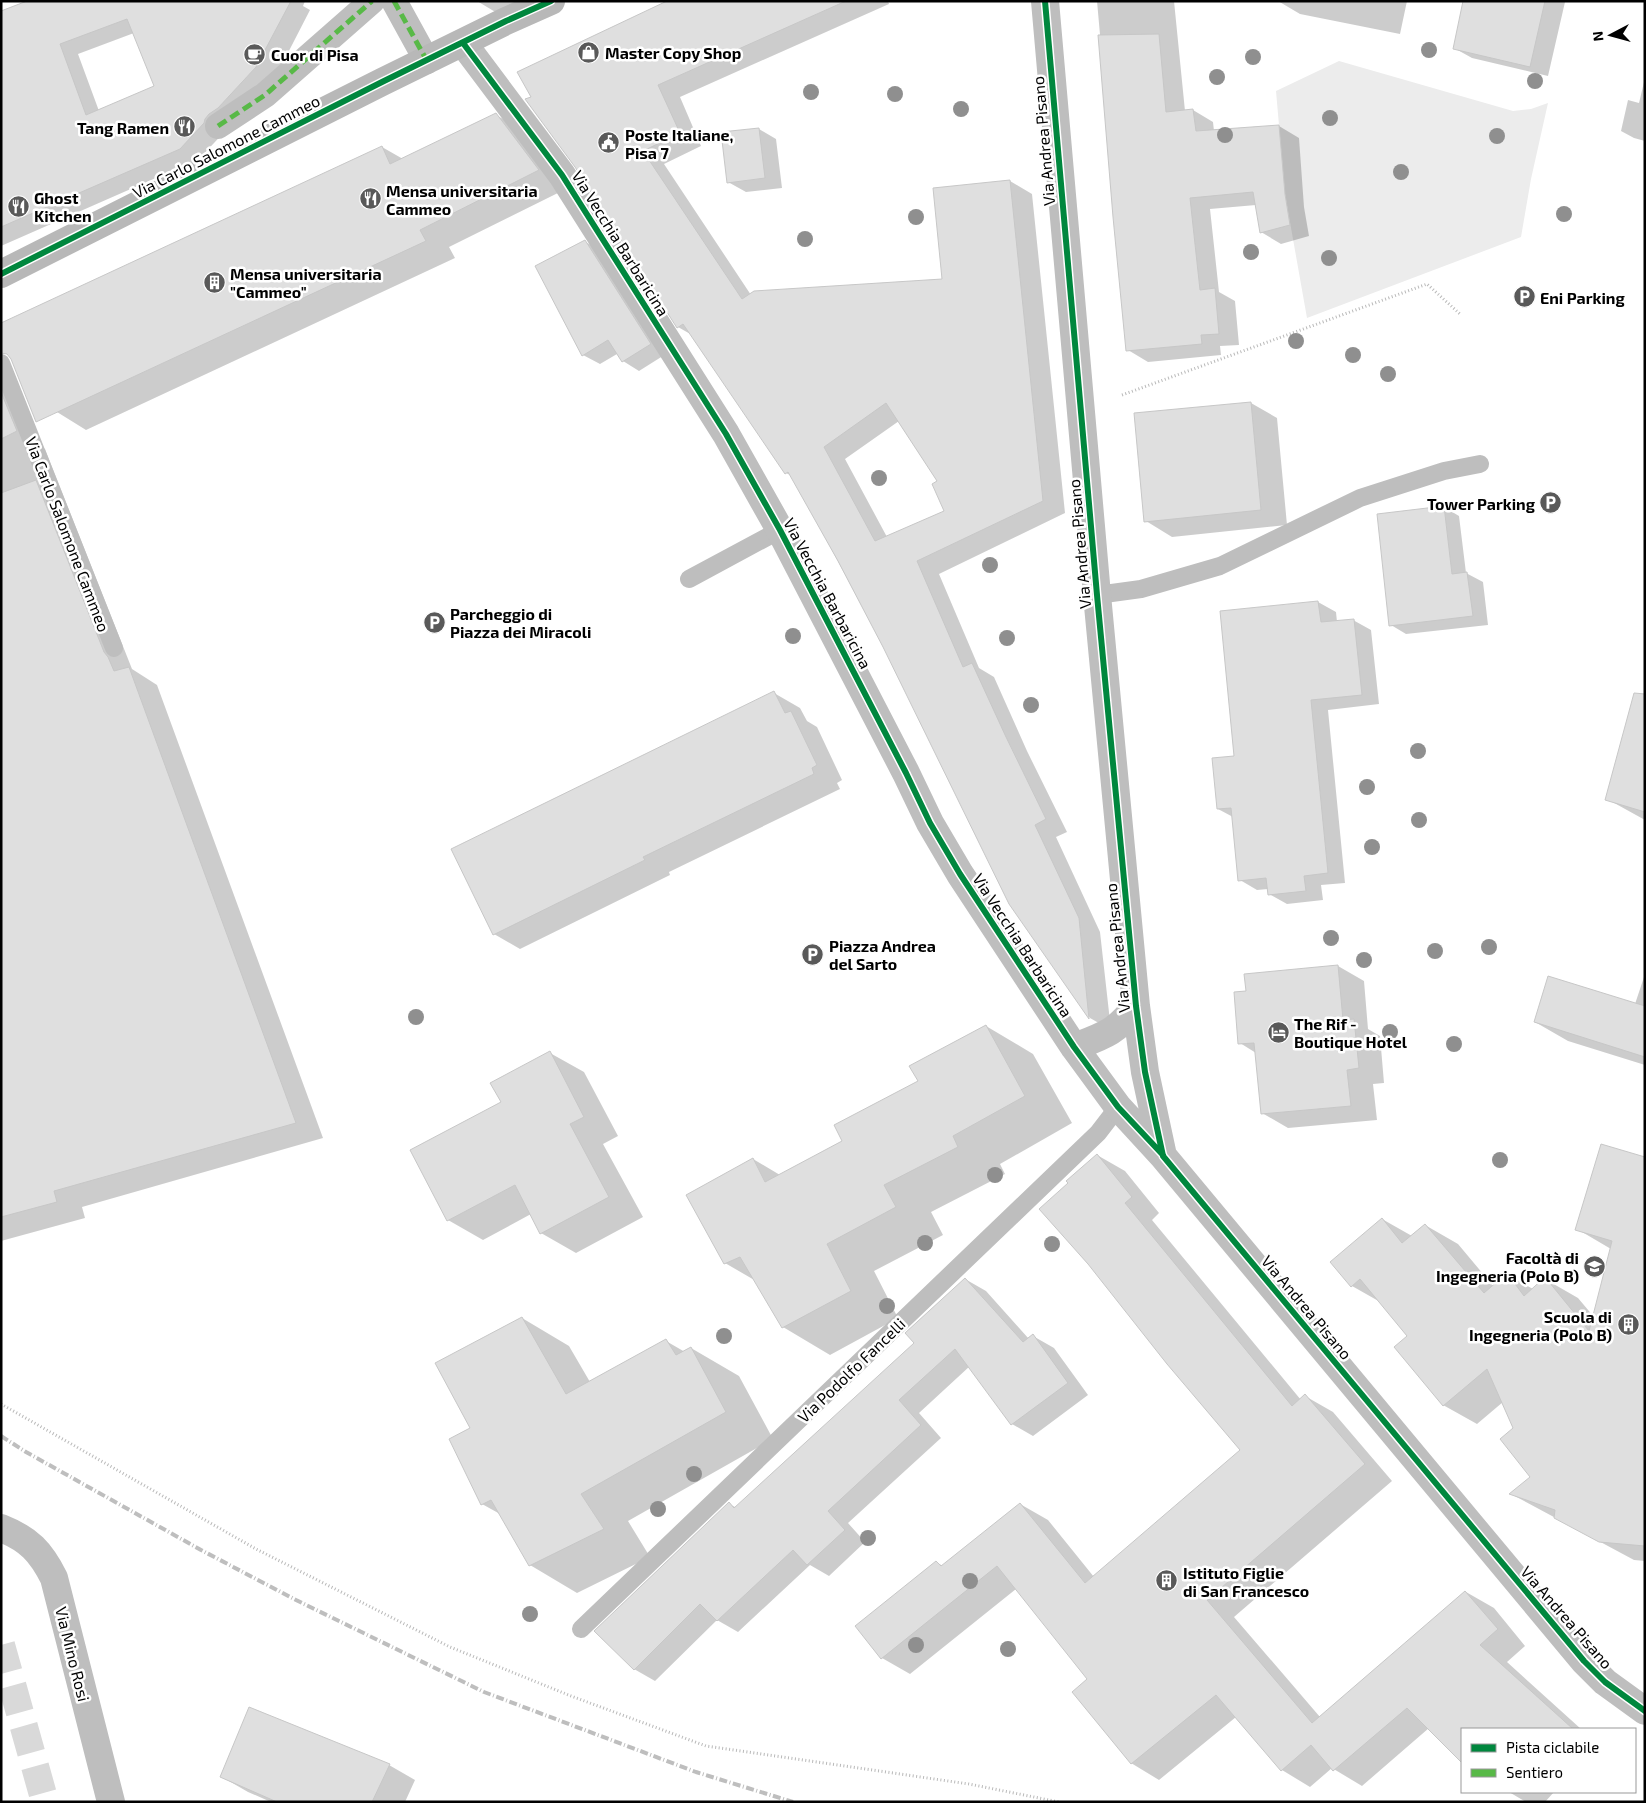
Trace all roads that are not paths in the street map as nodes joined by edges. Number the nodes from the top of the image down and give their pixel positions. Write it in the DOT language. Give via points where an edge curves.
graph roads {
  1 [pos="372,1"];
  2 [pos="394,1"];
  3 [pos="551,1"];
  4 [pos="1045,1"];
  5 [pos="463,43"];
  6 [pos="427,61"];
  7 [pos="218,126"];
  8 [pos="1,274"];
  9 [pos="1,363"];
  10 [pos="1480,464"];
  11 [pos="780,530"];
  12 [pos="688,579"];
  13 [pos="1097,595"];
  14 [pos="114,648"];
  15 [pos="1136,1006"];
  16 [pos="1074,1047"];
  17 [pos="1118,1107"];
  18 [pos="1163,1156"];
  19 [pos="1,1528"];
  20 [pos="581,1629"];
  21 [pos="1645,1711"];
  22 [pos="111,1802"];
  1 -- 7 [label="street" via="265,95"];
  2 -- 6 [label="street"];
  3 -- 5 [label="main road, Via Carlo Salomone Cammeo"];
  4 -- 13 [label="street, Via Andrea Pisano"];
  5 -- 6 [label="main road, Via Carlo Salomone Cammeo"];
  5 -- 11 [label="street, Via Vecchia Barbaricina" via="562,175 726,434"];
  6 -- 8 [label="main road, Via Carlo Salomone Cammeo"];
  9 -- 14 [label="lane, Via Carlo Salomone Cammeo"];
  10 -- 13 [label="lane" via="1444,471 1360,498 1220,566 1140,589"];
  11 -- 12 [label="lane"];
  11 -- 16 [label="street, Via Vecchia Barbaricina" via="930,823"];
  13 -- 15 [label="street, Via Andrea Pisano"];
  15 -- 16 [label="street" via="1125,1021 1107,1035"];
  15 -- 18 [label="street, Via Andrea Pisano" via="1145,1072"];
  16 -- 17 [label="street, Via Vecchia Barbaricina"];
  17 -- 18 [label="street, Via Vecchia Barbaricina"];
  17 -- 20 [label="lane, Via Podolfo Fancelli" via="1098,1132"];
  18 -- 21 [label="street, Via Andrea Pisano" via="1584,1661 1605,1682"];
  19 -- 22 [label="street, Via Mino Rosi" via="34,1547 54,1578"];
}
